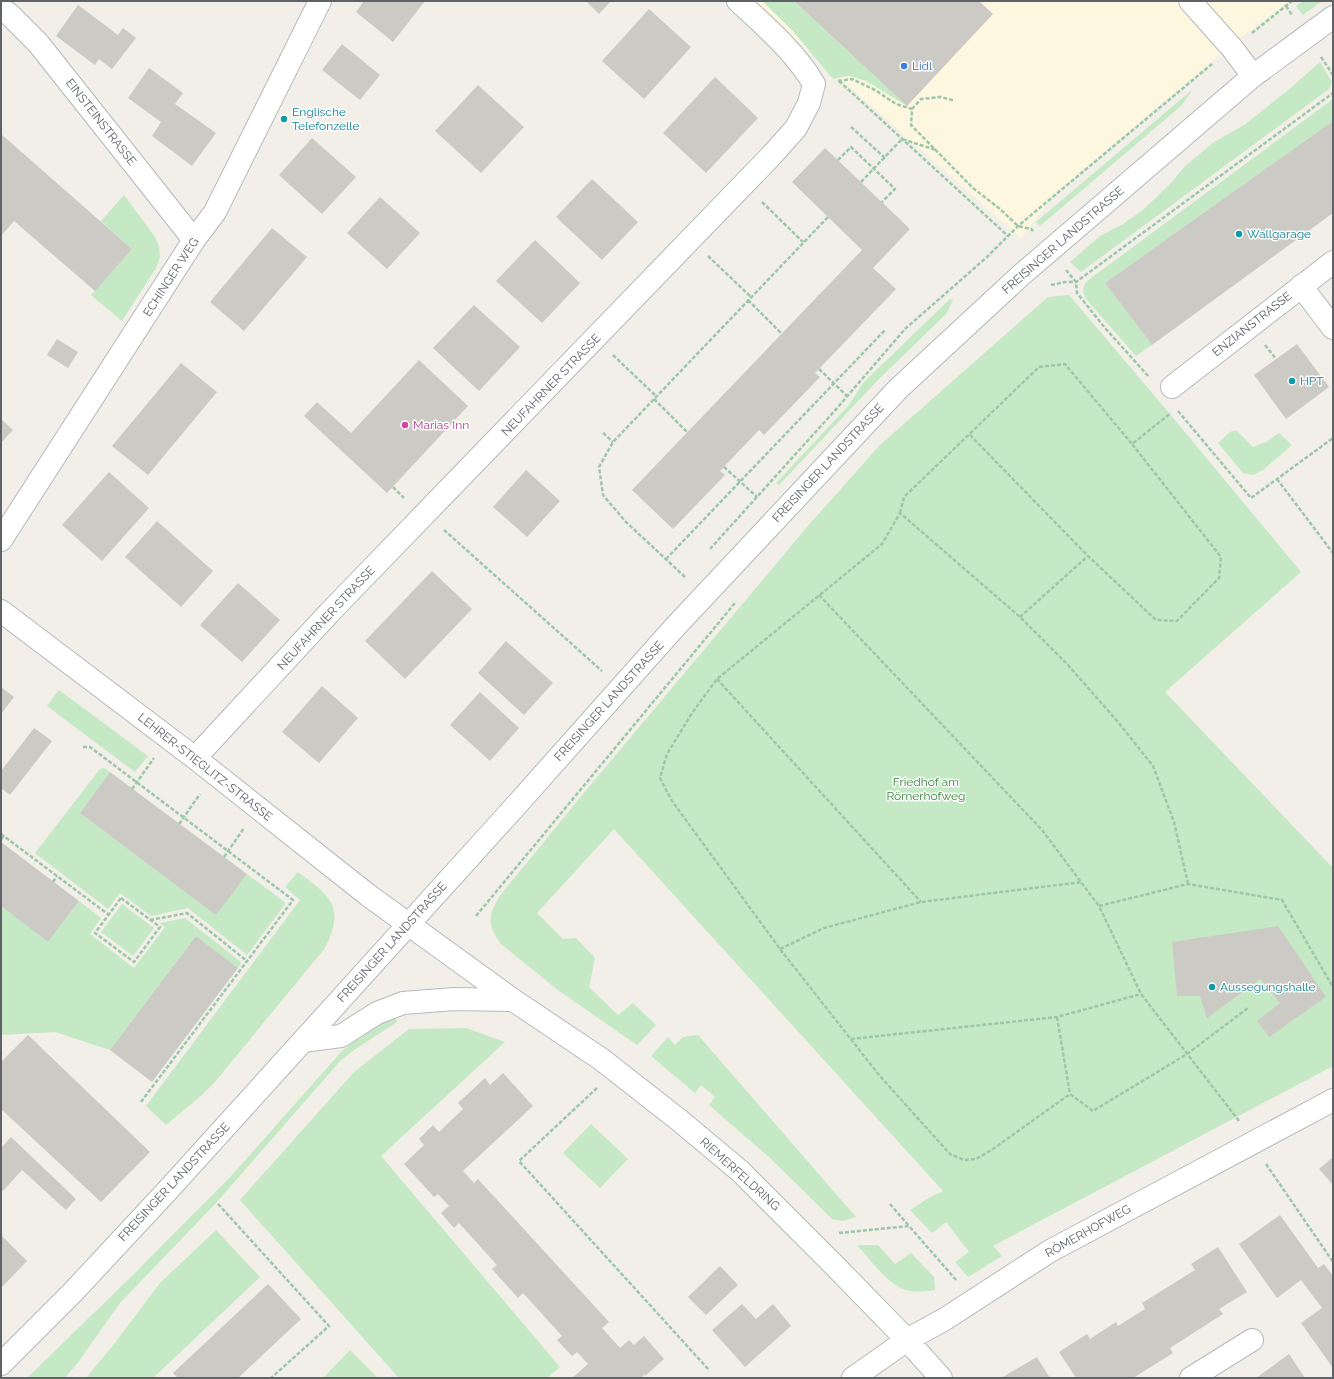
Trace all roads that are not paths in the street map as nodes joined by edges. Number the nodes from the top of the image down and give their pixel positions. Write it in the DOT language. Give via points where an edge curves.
graph roads {
  1 [pos="320,1"];
  2 [pos="738,1"];
  3 [pos="1190,1"];
  4 [pos="1,9"];
  5 [pos="1333,17"];
  6 [pos="1253,76"];
  7 [pos="194,240"];
  8 [pos="1333,262"];
  9 [pos="1301,286"];
  10 [pos="1333,328"];
  11 [pos="1162,384"];
  12 [pos="1,540"];
  13 [pos="1,611"];
  14 [pos="194,758"];
  15 [pos="408,924"];
  16 [pos="513,1000"];
  17 [pos="302,1042"];
  18 [pos="1333,1100"];
  19 [pos="908,1340"];
  20 [pos="1252,1340"];
  21 [pos="1,1364"];
  22 [pos="852,1378"];
  23 [pos="941,1378"];
  24 [pos="1191,1378"];
  1 -- 7 [label="street, ECHINGER WEG" via="215,212"];
  2 -- 14 [label="street, NEUFAHRNER STRASSE" via="781,41 814,84 809,103 796,128 330,612"];
  3 -- 6 [label="street"];
  4 -- 7 [label="street, EINSTEINSTRASSE" via="38,43"];
  5 -- 6 [label="street, FREISINGER LANDSTRASSE"];
  6 -- 15 [label="street, FREISINGER LANDSTRASSE" via="1013,282 887,400 674,628"];
  7 -- 12 [label="street, ECHINGER WEG"];
  8 -- 9 [label="street, ENZIANSTRASSE"];
  9 -- 10 [label="street"];
  9 -- 11 [label="street, ENZIANSTRASSE"];
  13 -- 14 [label="street, LEHRER-STIEGLITZ-STRASSE"];
  14 -- 15 [label="street, LEHRER-STIEGLITZ-STRASSE"];
  15 -- 16 [label="street, RIEMERFELDRING"];
  15 -- 17 [label="street, FREISINGER LANDSTRASSE"];
  16 -- 17 [label="street" via="455,999 403,1002 377,1013 341,1036"];
  16 -- 19 [label="street, RIEMERFELDRING" via="625,1077 740,1171"];
  17 -- 21 [label="street, FREISINGER LANDSTRASSE" via="163,1196"];
  18 -- 19 [label="street, RÖMERHOFWEG" via="1050,1251"];
  19 -- 22 [label="street, RÖMERHOFWEG"];
  19 -- 23 [label="street, RIEMERFELDRING"];
  20 -- 24 [label="street"];
}
